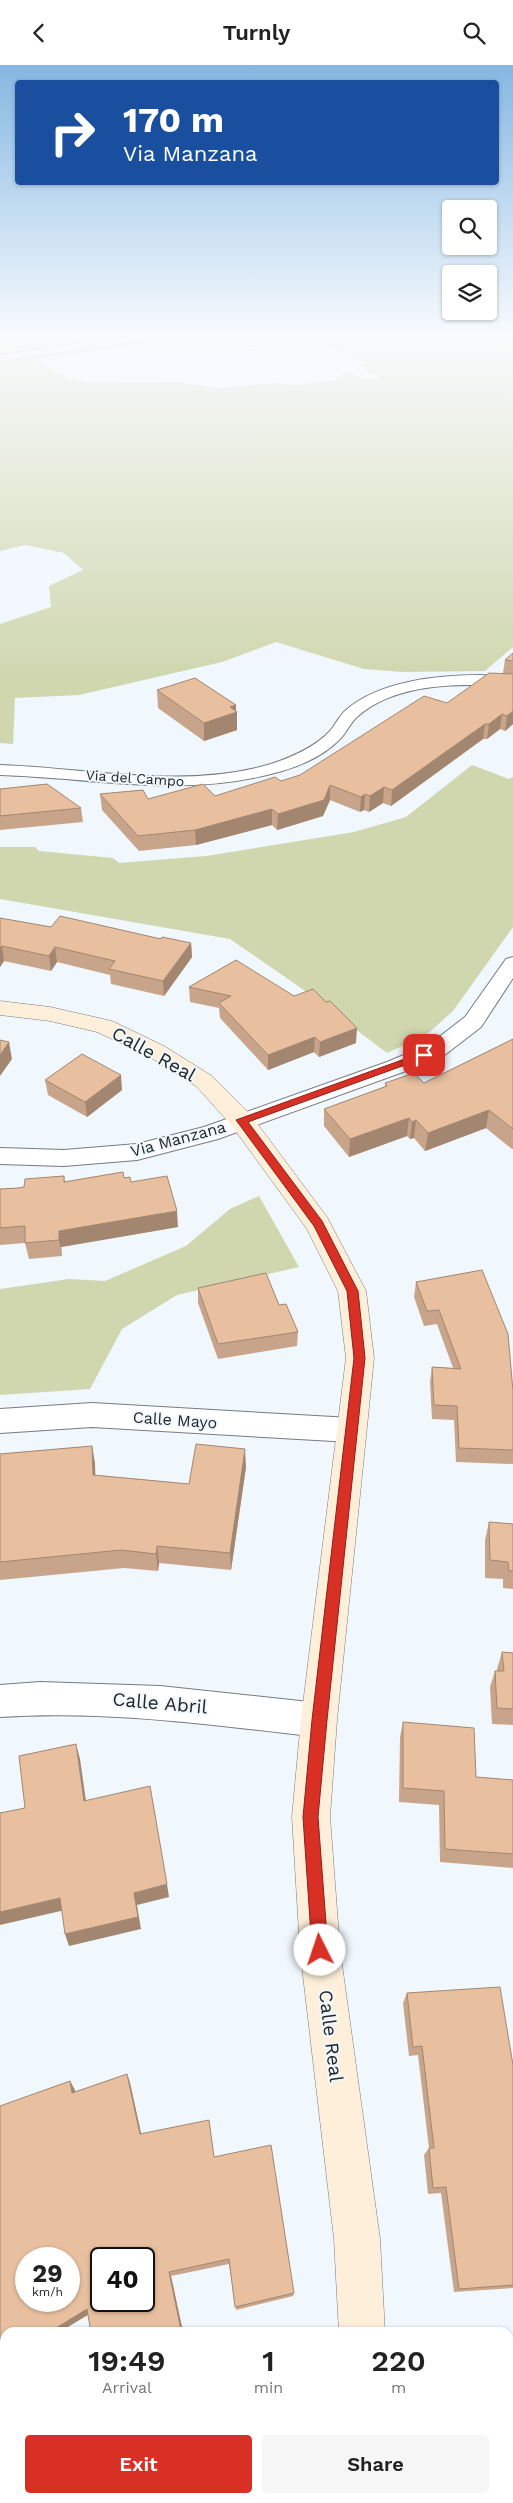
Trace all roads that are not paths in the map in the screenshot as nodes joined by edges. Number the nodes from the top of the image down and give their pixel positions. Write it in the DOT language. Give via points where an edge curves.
graph roads {
  1 [pos="513,682"];
  2 [pos="0,770"];
  3 [pos="513,963"];
  4 [pos="0,1007"];
  5 [pos="242,1120"];
  6 [pos="0,1156"];
  7 [pos="0,1421"];
  8 [pos="351,1429"];
  9 [pos="0,1701"];
  10 [pos="319,1720"];
  11 [pos="362,2327"];
  1 -- 2 [label="street, Via del Campo" via="443,680 406,687 371,701 348,717 336,733 304,756 236,778 168,782"];
  3 -- 5 [label="street, Via Manzana" via="473,1021 438,1049 396,1067"];
  4 -- 5 [label="street, Calle Real" via="104,1026 156,1051 204,1081"];
  5 -- 6 [label="street, Via Manzana" via="210,1133 137,1153 64,1158"];
  5 -- 8 [label="street, Calle Real" via="318,1224 352,1291 360,1358"];
  7 -- 8 [label="street, Calle Mayo" via="92,1415"];
  8 -- 10 [label="street, Calle Real"];
  9 -- 10 [label="street, Calle Abril" via="40,1697 176,1703"];
  10 -- 11 [label="street, Calle Real" via="311,1817 319,1941 357,2239"];
}
